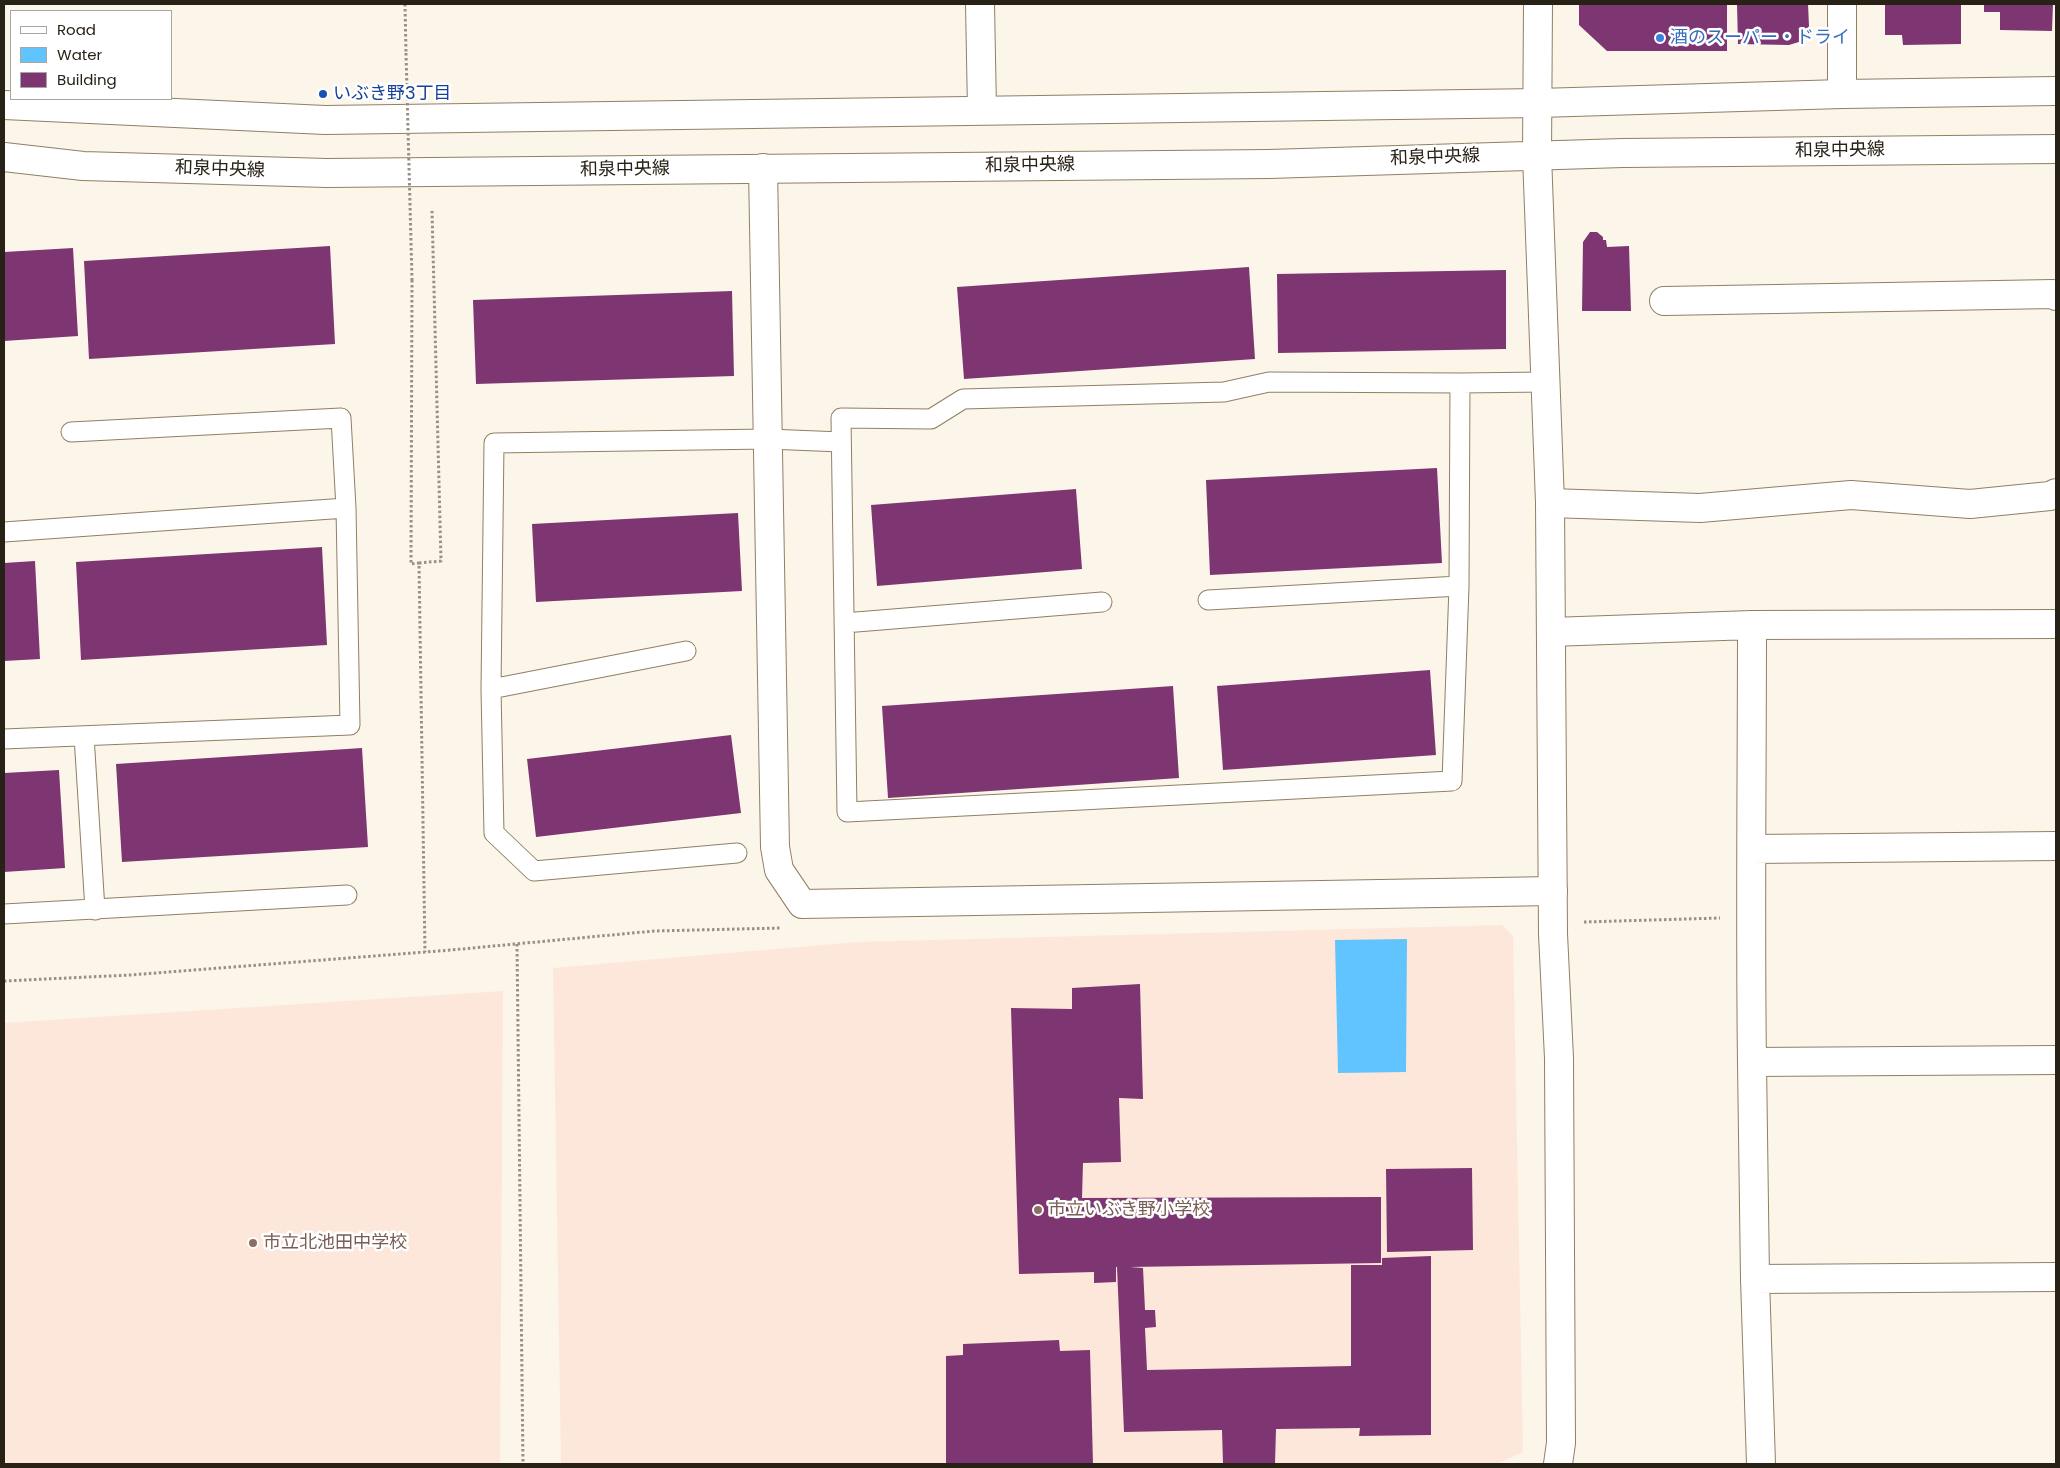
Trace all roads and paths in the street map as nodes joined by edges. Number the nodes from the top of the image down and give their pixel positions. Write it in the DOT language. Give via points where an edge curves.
graph roads {
  1 [pos="404,4"];
  2 [pos="980,4"];
  3 [pos="1538,4"];
  4 [pos="1842,4"];
  5 [pos="2056,91"];
  6 [pos="1842,94"];
  7 [pos="1539,103"];
  8 [pos="4,105"];
  9 [pos="982,110"];
  10 [pos="2056,149"];
  11 [pos="1537,155"];
  12 [pos="4,157"];
  13 [pos="763,168"];
  14 [pos="432,211"];
  15 [pos="2056,296"];
  16 [pos="1664,301"];
  17 [pos="1546,382"];
  18 [pos="1460,383"];
  19 [pos="71,432"];
  20 [pos="768,439"];
  21 [pos="841,442"];
  22 [pos="2056,492"];
  23 [pos="1550,503"];
  24 [pos="346,508"];
  25 [pos="4,532"];
  26 [pos="419,563"];
  27 [pos="1459,586"];
  28 [pos="1208,600"];
  29 [pos="1102,602"];
  30 [pos="844,623"];
  31 [pos="2056,624"];
  32 [pos="1752,625"];
  33 [pos="1550,632"];
  34 [pos="686,651"];
  35 [pos="491,689"];
  36 [pos="84,736"];
  37 [pos="4,739"];
  38 [pos="2056,846"];
  39 [pos="1752,849"];
  40 [pos="737,853"];
  41 [pos="1553,891"];
  42 [pos="347,895"];
  43 [pos="95,910"];
  44 [pos="4,914"];
  45 [pos="1750,917"];
  46 [pos="1576,923"];
  47 [pos="783,928"];
  48 [pos="517,944"];
  49 [pos="425,952"];
  50 [pos="4,981"];
  51 [pos="2056,1060"];
  52 [pos="1752,1062"];
  53 [pos="2056,1276"];
  54 [pos="1755,1279"];
  55 [pos="523,1464"];
  56 [pos="1558,1464"];
  57 [pos="1762,1464"];
  1 -- 26 [label="path, bridge" via="412,280 410,564"];
  2 -- 9 [label="street"];
  3 -- 7 [label="street"];
  4 -- 6 [label="street"];
  5 -- 6 [label="street"];
  6 -- 7 [label="street"];
  7 -- 9 [label="street"];
  7 -- 11 [label="street"];
  8 -- 9 [label="street" via="325,120"];
  10 -- 11 [label="street, 和泉中央線"];
  11 -- 13 [label="street, 和泉中央線" via="1269,164"];
  11 -- 17 [label="street"];
  12 -- 13 [label="street, 和泉中央線" via="83,166 327,173"];
  13 -- 20 [label="street"];
  14 -- 26 [label="path" via="441,561"];
  15 -- 16 [label="street"];
  17 -- 18 [label="lane"];
  17 -- 23 [label="street"];
  18 -- 21 [label="lane" via="1269,382 1224,392 963,399 931,419 841,418"];
  18 -- 27 [label="lane"];
  19 -- 24 [label="lane" via="341,418"];
  20 -- 21 [label="lane"];
  20 -- 35 [label="lane" via="494,443"];
  20 -- 41 [label="street" via="775,847 779,870 802,904"];
  21 -- 30 [label="lane"];
  22 -- 23 [label="street" via="2050,496 1970,504 1850,495 1700,508"];
  23 -- 33 [label="street"];
  24 -- 25 [label="lane"];
  24 -- 36 [label="lane" via="350,724"];
  26 -- 49 [label="path"];
  27 -- 28 [label="lane"];
  27 -- 30 [label="lane" via="1452,781 847,812"];
  29 -- 30 [label="lane"];
  31 -- 32 [label="street"];
  32 -- 33 [label="street"];
  32 -- 39 [label="street"];
  33 -- 41 [label="street"];
  34 -- 35 [label="lane"];
  35 -- 40 [label="lane" via="494,833 534,871"];
  36 -- 37 [label="lane"];
  36 -- 43 [label="lane"];
  38 -- 39 [label="street"];
  39 -- 45 [label="street"];
  41 -- 56 [label="street" via="1559,1058 1561,1443"];
  42 -- 43 [label="lane"];
  43 -- 44 [label="lane"];
  45 -- 46 [label="path"];
  45 -- 52 [label="street"];
  47 -- 48 [label="path" via="654,931"];
  48 -- 49 [label="path"];
  48 -- 55 [label="path"];
  49 -- 50 [label="path" via="130,975"];
  51 -- 52 [label="street"];
  52 -- 54 [label="street"];
  53 -- 54 [label="street"];
  54 -- 57 [label="street"];
}
